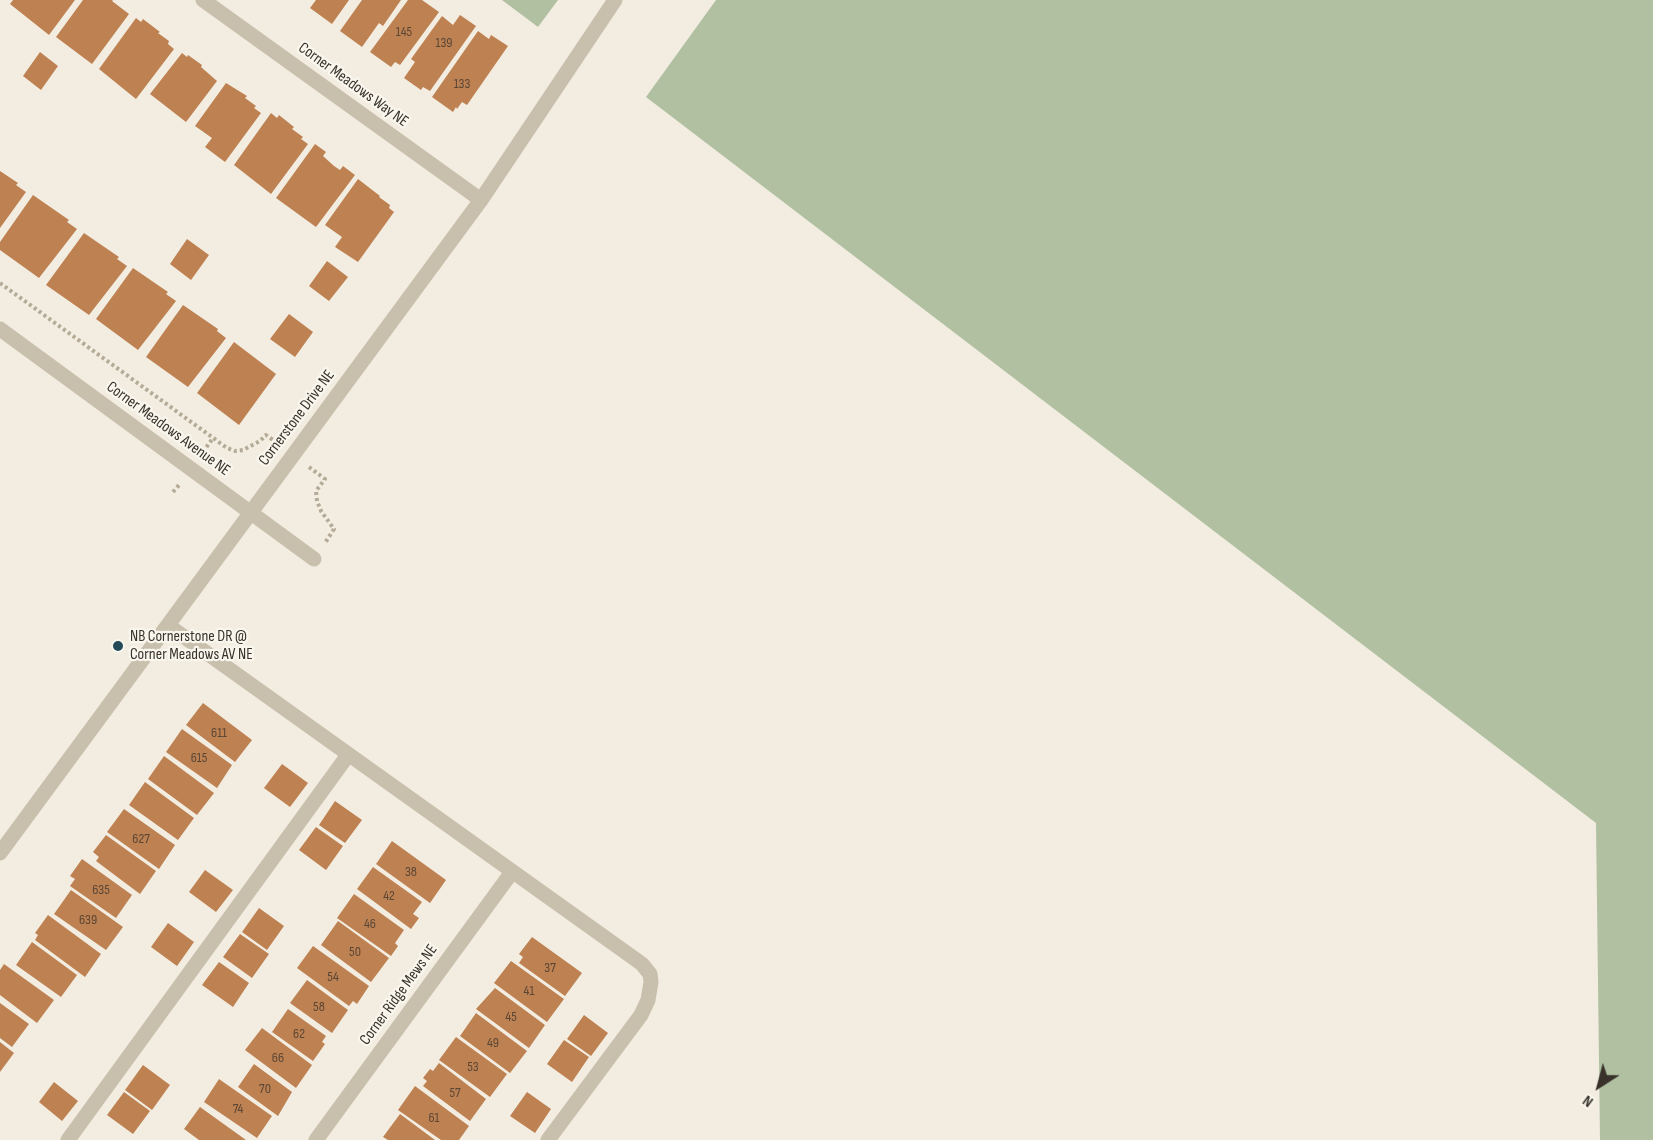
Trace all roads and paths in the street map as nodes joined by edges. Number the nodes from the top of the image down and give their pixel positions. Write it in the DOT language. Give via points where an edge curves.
graph roads {
  1 [pos="203,0"];
  2 [pos="615,0"];
  3 [pos="481,200"];
  4 [pos="0,283"];
  5 [pos="0,329"];
  6 [pos="266,435"];
  7 [pos="325,478"];
  8 [pos="250,512"];
  9 [pos="328,539"];
  10 [pos="314,559"];
  11 [pos="169,626"];
  12 [pos="348,755"];
  13 [pos="0,853"];
  14 [pos="512,872"];
  15 [pos="68,1140"];
  16 [pos="315,1140"];
  17 [pos="548,1140"];
  1 -- 3 [label="street, Corner Meadows Way NE"];
  2 -- 3 [label="street, Cornerstone Drive NE"];
  3 -- 8 [label="street, Cornerstone Drive NE"];
  4 -- 6 [label="path" via="227,448 243,450"];
  5 -- 8 [label="street, Corner Meadows Avenue NE"];
  7 -- 9 [label="path" via="316,491 321,511 334,529"];
  8 -- 10 [label="street, Corner Meadows Avenue NE"];
  8 -- 11 [label="street, Cornerstone Drive NE"];
  11 -- 12 [label="street"];
  11 -- 13 [label="street, Cornerstone Drive NE"];
  12 -- 14 [label="street"];
  12 -- 15 [label="street"];
  14 -- 16 [label="street, Corner Ridge Mews NE"];
  14 -- 17 [label="street" via="642,964 650,974 648,1000 641,1015"];
}
